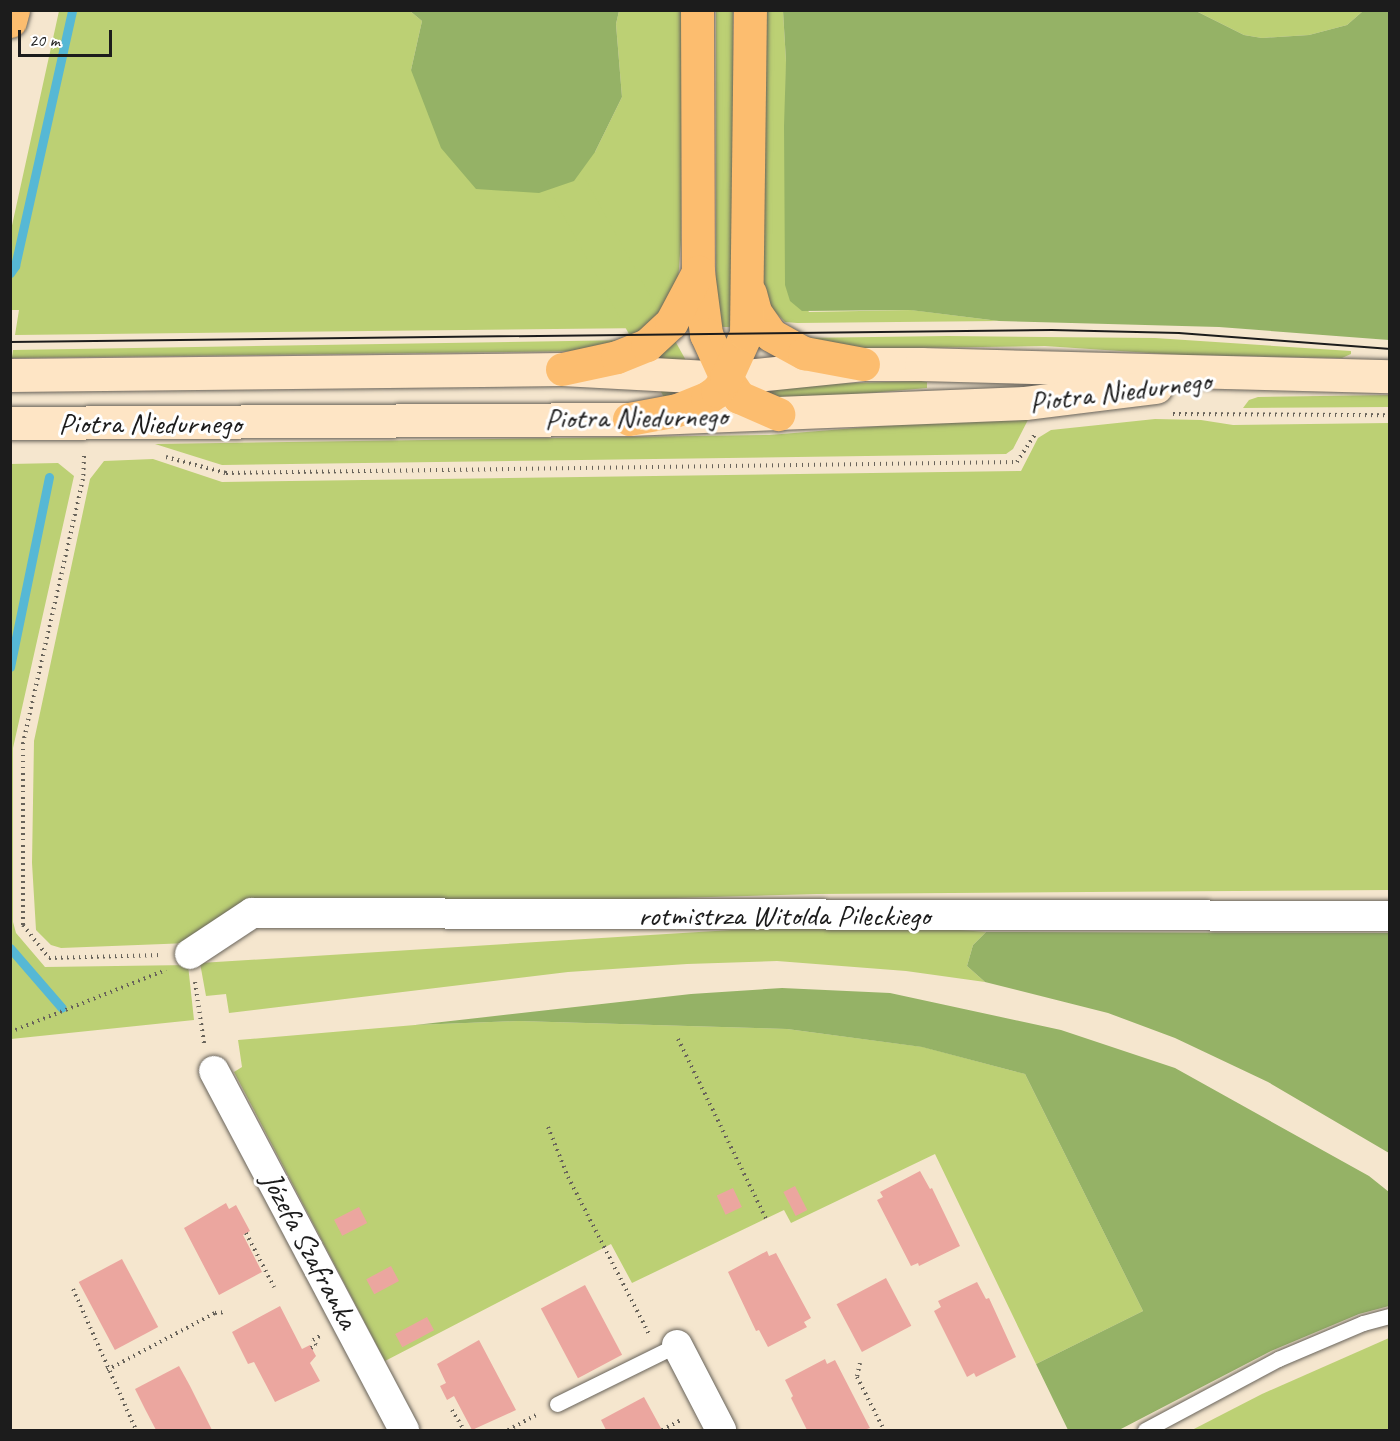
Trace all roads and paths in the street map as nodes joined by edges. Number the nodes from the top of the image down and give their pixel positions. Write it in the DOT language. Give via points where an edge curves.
graph roads {
  1 [pos="13,10"];
  2 [pos="697,10"];
  3 [pos="750,10"];
  4 [pos="10,21"];
  5 [pos="698,272"];
  6 [pos="745,274"];
  7 [pos="862,364"];
  8 [pos="562,369"];
  9 [pos="1258,374"];
  10 [pos="10,375"];
  11 [pos="1389,376"];
  12 [pos="726,378"];
  13 [pos="778,414"];
  14 [pos="1168,414"];
  15 [pos="1389,415"];
  16 [pos="629,419"];
  17 [pos="24,423"];
  18 [pos="1038,429"];
  19 [pos="95,455"];
  20 [pos="164,456"];
  21 [pos="1389,916"];
  22 [pos="190,954"];
  23 [pos="10,1032"];
  24 [pos="678,1039"];
  25 [pos="214,1071"];
  26 [pos="548,1127"];
  27 [pos="766,1219"];
  28 [pos="246,1233"];
  29 [pos="274,1287"];
  30 [pos="73,1289"];
  31 [pos="226,1312"];
  32 [pos="1389,1316"];
  33 [pos="668,1349"];
  34 [pos="861,1363"];
  35 [pos="107,1370"];
  36 [pos="557,1404"];
  37 [pos="452,1410"];
  38 [pos="136,1431"];
  39 [pos="404,1431"];
  40 [pos="464,1431"];
  41 [pos="508,1431"];
  42 [pos="721,1431"];
  43 [pos="884,1431"];
  44 [pos="1145,1431"];
  1 -- 4 [label="main road"];
  2 -- 5 [label="main road"];
  3 -- 6 [label="main road"];
  5 -- 8 [label="main road" via="671,322 647,345 617,357"];
  5 -- 12 [label="main road" via="706,334"];
  6 -- 7 [label="main road" via="755,312 771,335 804,353"];
  6 -- 12 [label="main road" via="746,334"];
  7 -- 9 [label="street, Piotra Niedurnego"];
  7 -- 12 [label="street, Piotra Niedurnego"];
  8 -- 10 [label="street, Piotra Niedurnego"];
  8 -- 12 [label="street, Piotra Niedurnego"];
  9 -- 11 [label="street, Piotra Niedurnego"];
  9 -- 13 [label="street, Piotra Niedurnego" via="1025,403"];
  12 -- 13 [label="main road" via="739,397"];
  12 -- 16 [label="main road" via="717,391 700,401 677,410"];
  13 -- 16 [label="street, Piotra Niedurnego"];
  14 -- 15 [label="path"];
  16 -- 17 [label="street, Piotra Niedurnego"];
  18 -- 20 [label="path" via="1017,462 226,473"];
  19 -- 22 [label="path" via="84,456 83,479 24,743 23,925 50,958"];
  21 -- 22 [label="street, rotmistrza Witolda Pileckiego" via="252,913"];
  22 -- 23 [label="path" via="165,971"];
  22 -- 25 [label="path" via="204,1047"];
  24 -- 27 [label="path"];
  25 -- 39 [label="street, Józefa Szafranka"];
  26 -- 33 [label="path" via="602,1248"];
  28 -- 29 [label="path"];
  30 -- 35 [label="path"];
  31 -- 35 [label="path" via="215,1312"];
  32 -- 44 [label="lane" via="1278,1359"];
  33 -- 36 [label="lane"];
  33 -- 42 [label="street"];
  34 -- 43 [label="path" via="857,1377"];
  35 -- 38 [label="path"];
  36 -- 41 [label="path"];
  37 -- 40 [label="path"];
}
